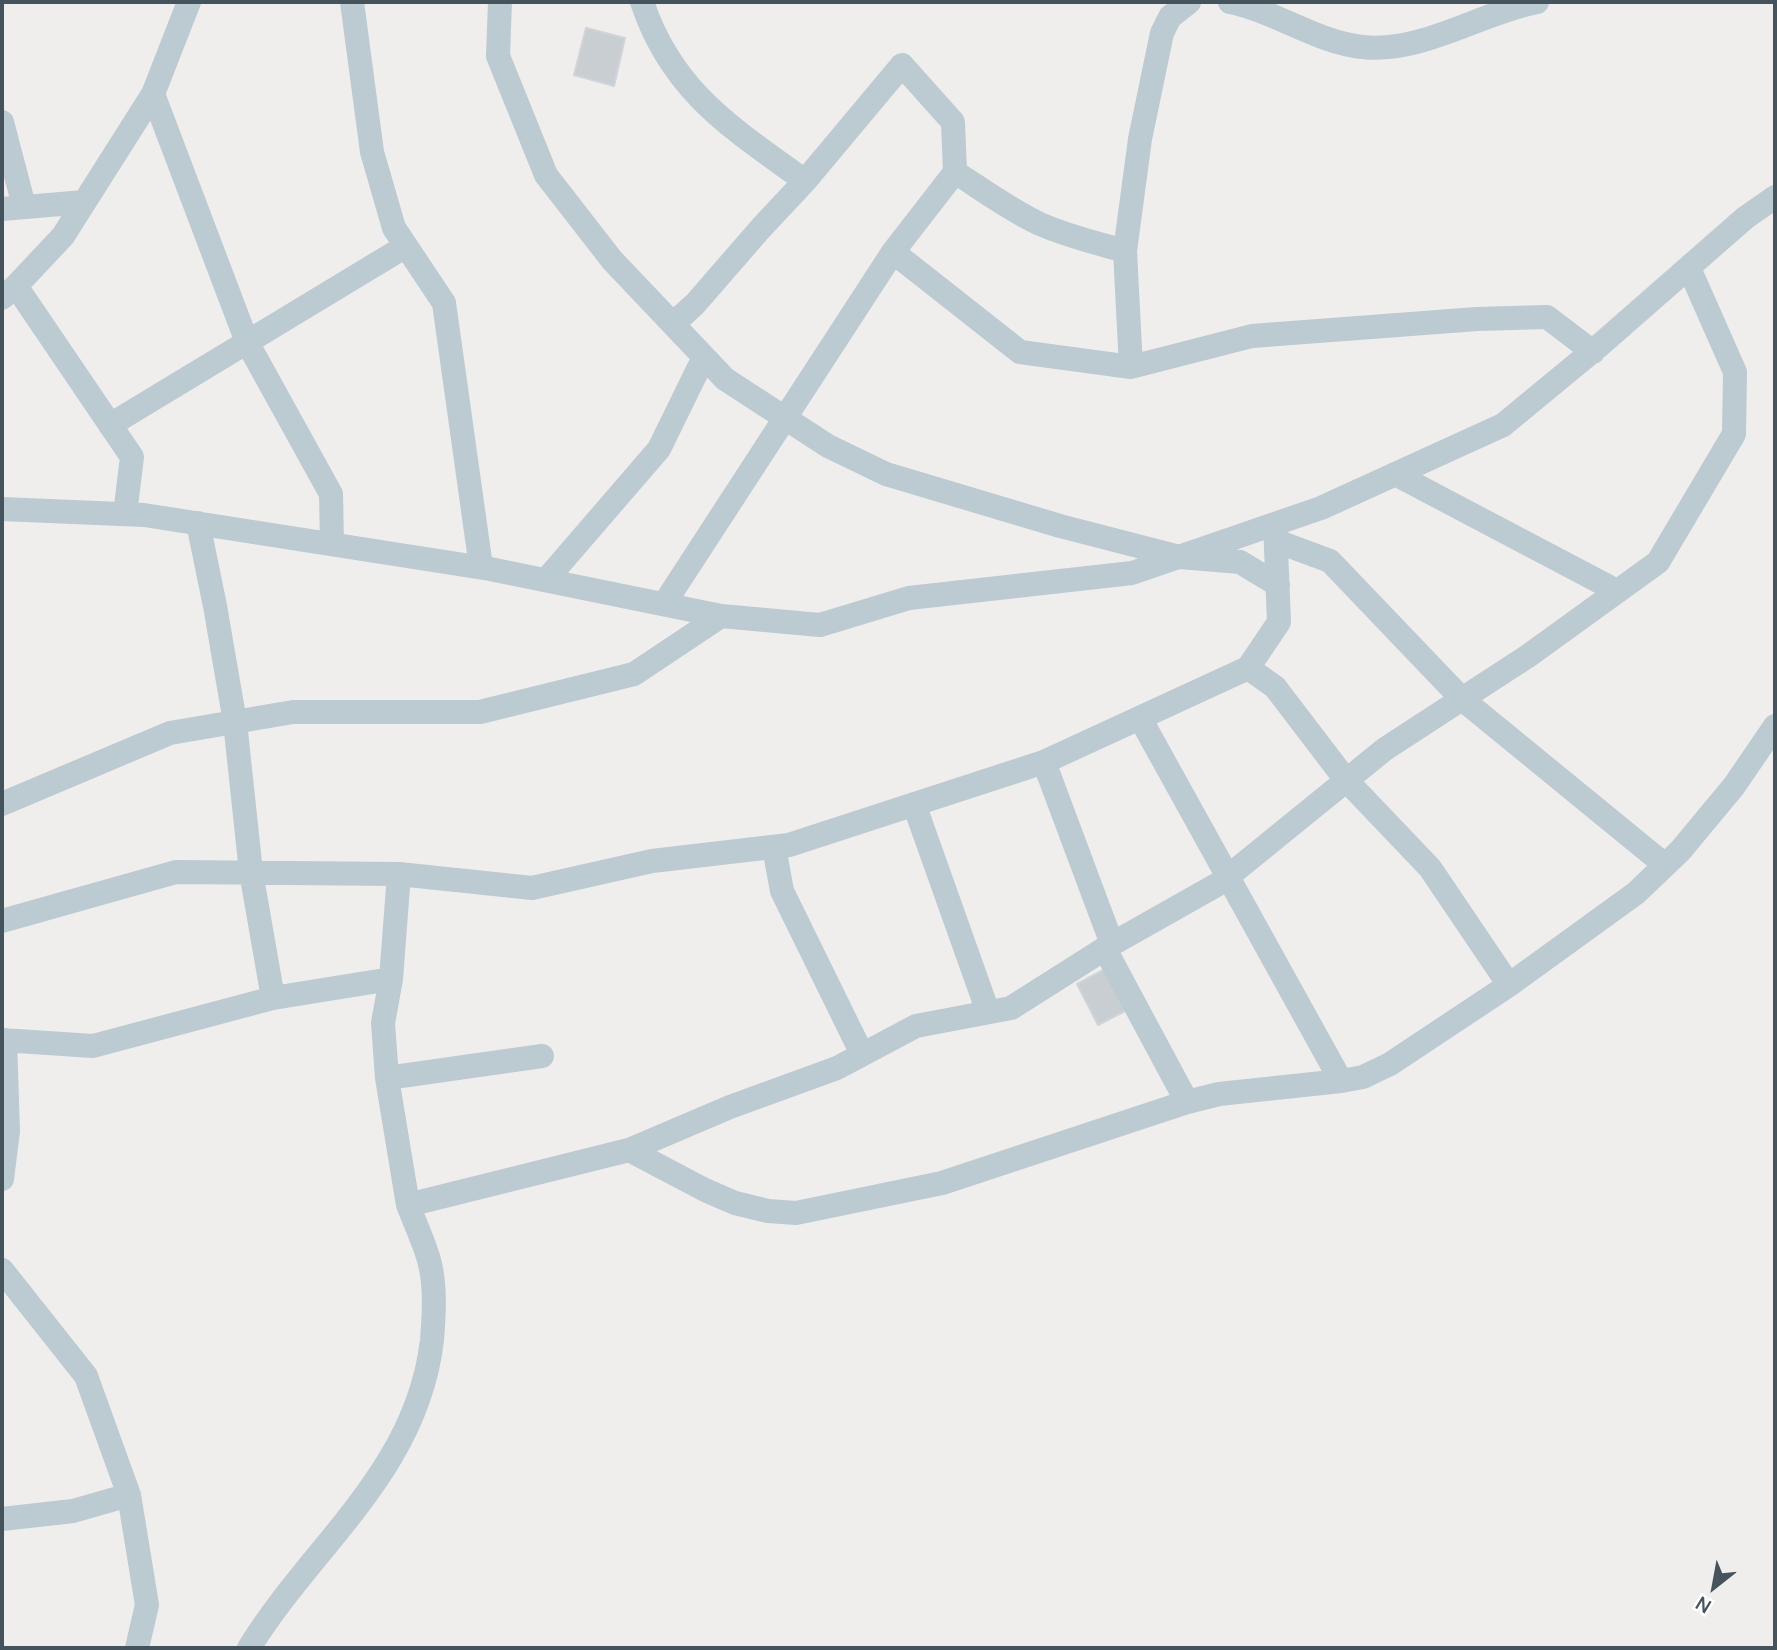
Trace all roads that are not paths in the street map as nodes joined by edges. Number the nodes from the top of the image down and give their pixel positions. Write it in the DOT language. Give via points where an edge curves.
graph roads {
  1 [pos="189,2"];
  2 [pos="352,2"];
  3 [pos="500,2"];
  4 [pos="642,2"];
  5 [pos="1189,2"];
  6 [pos="1230,2"];
  7 [pos="1537,2"];
  8 [pos="153,94"];
  9 [pos="2,122"];
  10 [pos="955,172"];
  11 [pos="805,181"];
  12 [pos="1775,197"];
  13 [pos="84,202"];
  14 [pos="13,207"];
  15 [pos="406,246"];
  16 [pos="1125,251"];
  17 [pos="892,252"];
  18 [pos="1689,268"];
  19 [pos="9,292"];
  20 [pos="673,324"];
  21 [pos="247,342"];
  22 [pos="1593,352"];
  23 [pos="704,357"];
  24 [pos="1132,366"];
  25 [pos="783,417"];
  26 [pos="110,425"];
  27 [pos="1395,474"];
  28 [pos="2,509"];
  29 [pos="125,514"];
  30 [pos="198,523"];
  31 [pos="1275,532"];
  32 [pos="332,544"];
  33 [pos="1180,556"];
  34 [pos="481,567"];
  35 [pos="546,580"];
  36 [pos="1278,585"];
  37 [pos="1617,591"];
  38 [pos="664,604"];
  39 [pos="721,616"];
  40 [pos="1248,668"];
  41 [pos="1462,699"];
  42 [pos="1140,718"];
  43 [pos="235,722"];
  44 [pos="1775,726"];
  45 [pos="1044,762"];
  46 [pos="1346,780"];
  47 [pos="2,804"];
  48 [pos="914,804"];
  49 [pos="774,846"];
  50 [pos="1665,865"];
  51 [pos="251,872"];
  52 [pos="399,874"];
  53 [pos="1229,876"];
  54 [pos="2,921"];
  55 [pos="1109,947"];
  56 [pos="391,979"];
  57 [pos="1508,985"];
  58 [pos="273,998"];
  59 [pos="988,1012"];
  60 [pos="3,1040"];
  61 [pos="862,1054"];
  62 [pos="542,1056"];
  63 [pos="387,1078"];
  64 [pos="1341,1081"];
  65 [pos="1187,1102"];
  66 [pos="629,1150"];
  67 [pos="2,1179"];
  68 [pos="408,1205"];
  69 [pos="2,1270"];
  70 [pos="129,1495"];
  71 [pos="2,1519"];
  72 [pos="137,1648"];
  73 [pos="249,1648"];
  1 -- 8 [label="street"];
  2 -- 15 [label="street" via="372,152 394,228"];
  3 -- 20 [label="street" via="498,56 545,175 612,260"];
  4 -- 11 [label="street" via="665,55 685,84 735,130"];
  5 -- 16 [label="street" via="1170,17 1162,33 1140,139"];
  6 -- 7 [label="street" via="1340,42 1377,48 1410,44"];
  8 -- 13 [label="street"];
  8 -- 21 [label="street"];
  9 -- 14 [label="street"];
  10 -- 11 [label="street" via="953,122 902,65"];
  10 -- 16 [label="street" via="1040,224"];
  10 -- 17 [label="street"];
  11 -- 20 [label="street"];
  12 -- 18 [label="street"];
  13 -- 14 [label="street"];
  13 -- 19 [label="street" via="63,236"];
  15 -- 21 [label="street"];
  15 -- 34 [label="street" via="444,303"];
  16 -- 24 [label="street"];
  17 -- 24 [label="street" via="1020,352"];
  17 -- 25 [label="street"];
  18 -- 22 [label="street"];
  18 -- 37 [label="street" via="1735,372 1734,434 1658,562"];
  19 -- 26 [label="street"];
  20 -- 23 [label="street"];
  21 -- 26 [label="street"];
  21 -- 32 [label="street" via="331,494"];
  22 -- 24 [label="street" via="1547,317 1476,319 1252,336"];
  22 -- 27 [label="street" via="1503,425"];
  23 -- 25 [label="street" via="725,379"];
  23 -- 35 [label="street" via="659,449"];
  25 -- 33 [label="street" via="828,446 886,474"];
  25 -- 38 [label="street"];
  26 -- 29 [label="street" via="131,457"];
  27 -- 31 [label="street"];
  27 -- 37 [label="street"];
  28 -- 29 [label="street"];
  29 -- 30 [label="street"];
  30 -- 32 [label="street"];
  30 -- 43 [label="street"];
  31 -- 33 [label="street"];
  31 -- 36 [label="street"];
  31 -- 41 [label="street" via="1330,561"];
  32 -- 34 [label="street"];
  33 -- 36 [label="street" via="1240,562"];
  33 -- 39 [label="street" via="1132,573 909,598 820,625"];
  34 -- 35 [label="street"];
  35 -- 38 [label="street"];
  36 -- 40 [label="street" via="1279,622"];
  37 -- 41 [label="street"];
  38 -- 39 [label="street"];
  39 -- 43 [label="street" via="634,674 480,712 293,712"];
  40 -- 42 [label="street"];
  40 -- 46 [label="street" via="1275,687"];
  41 -- 46 [label="street"];
  41 -- 50 [label="street"];
  42 -- 45 [label="street"];
  42 -- 53 [label="street"];
  43 -- 47 [label="street" via="170,733"];
  43 -- 51 [label="street"];
  44 -- 50 [label="street" via="1734,786"];
  45 -- 48 [label="street"];
  45 -- 55 [label="street"];
  46 -- 53 [label="street"];
  46 -- 57 [label="street" via="1430,868"];
  48 -- 49 [label="street"];
  48 -- 59 [label="street"];
  49 -- 52 [label="street" via="652,860 532,888"];
  49 -- 61 [label="street" via="782,891"];
  50 -- 57 [label="street" via="1636,892"];
  51 -- 52 [label="street"];
  51 -- 54 [label="street" via="176,872"];
  51 -- 58 [label="street"];
  52 -- 56 [label="street"];
  53 -- 55 [label="street"];
  53 -- 64 [label="street"];
  55 -- 59 [label="street" via="1011,1008"];
  55 -- 65 [label="street"];
  56 -- 58 [label="street"];
  56 -- 63 [label="street" via="383,1023"];
  57 -- 64 [label="street" via="1390,1064"];
  58 -- 60 [label="street" via="93,1046"];
  59 -- 61 [label="street" via="916,1026"];
  60 -- 67 [label="street" via="8,1131"];
  61 -- 66 [label="street"];
  62 -- 63 [label="street"];
  63 -- 68 [label="street"];
  64 -- 65 [label="street" via="1219,1094"];
  65 -- 66 [label="street" via="942,1184 796,1213 735,1203"];
  66 -- 68 [label="street"];
  68 -- 73 [label="street" via="429,1261 433,1305 431,1348 414,1411 369,1494"];
  69 -- 70 [label="street" via="86,1376"];
  70 -- 71 [label="street" via="73,1511"];
  70 -- 72 [label="street" via="147,1605"];
}
